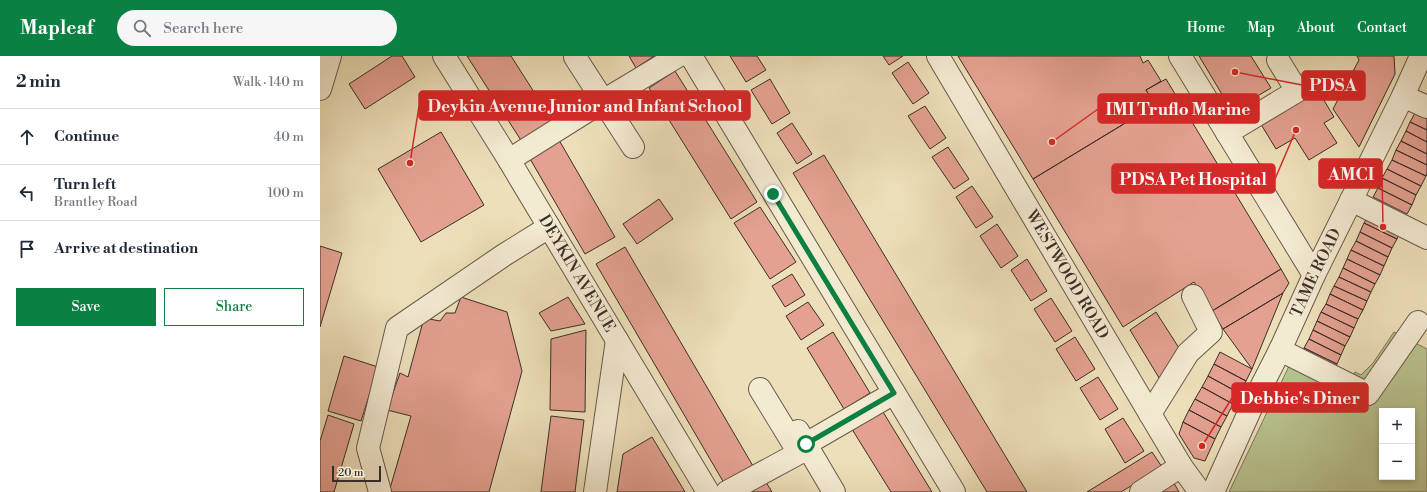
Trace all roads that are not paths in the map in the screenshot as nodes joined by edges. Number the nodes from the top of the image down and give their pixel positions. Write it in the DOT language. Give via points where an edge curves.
graph roads {
  1 [pos="330,56"];
  2 [pos="444,56"];
  3 [pos="678,56"];
  4 [pos="691,56"];
  5 [pos="938,56"];
  6 [pos="1180,56"];
  7 [pos="1421,56"];
  8 [pos="575,57"];
  9 [pos="1278,60"];
  10 [pos="320,89"];
  11 [pos="1403,96"];
  12 [pos="603,101"];
  13 [pos="1427,107"];
  14 [pos="1227,133"];
  15 [pos="633,147"];
  16 [pos="509,160"];
  17 [pos="1351,200"];
  18 [pos="549,227"];
  19 [pos="1427,238"];
  20 [pos="1314,275"];
  21 [pos="1193,296"];
  22 [pos="1418,322"];
  23 [pos="617,340"];
  24 [pos="1280,350"];
  25 [pos="765,385"];
  26 [pos="894,393"];
  27 [pos="1150,414"];
  28 [pos="803,448"];
  29 [pos="1181,466"];
  30 [pos="380,492"];
  31 [pos="595,492"];
  32 [pos="708,492"];
  33 [pos="727,492"];
  34 [pos="823,492"];
  35 [pos="834,492"];
  36 [pos="954,492"];
  37 [pos="1141,492"];
  38 [pos="1200,492"];
  39 [pos="1212,492"];
  1 -- 10 [label="street"];
  2 -- 16 [label="street, DEYKIN AVENUE"];
  3 -- 12 [label="street"];
  4 -- 26 [label="street"];
  5 -- 27 [label="street, WESTWOOD ROAD"];
  6 -- 14 [label="street"];
  7 -- 11 [label="street, TAME ROAD"];
  8 -- 12 [label="street"];
  9 -- 14 [label="street" via="1297,91"];
  11 -- 13 [label="street"];
  11 -- 17 [label="street, TAME ROAD"];
  12 -- 15 [label="street"];
  12 -- 16 [label="street"];
  14 -- 20 [label="street"];
  16 -- 18 [label="street, DEYKIN AVENUE"];
  17 -- 19 [label="street"];
  17 -- 20 [label="street, TAME ROAD"];
  18 -- 23 [label="street, DEYKIN AVENUE"];
  18 -- 30 [label="street" via="397,328 368,448"];
  20 -- 24 [label="street, TAME ROAD"];
  21 -- 27 [label="street" via="1210,332 1188,353"];
  22 -- 24 [label="street" via="1368,394"];
  23 -- 31 [label="street"];
  23 -- 32 [label="street, DEYKIN AVENUE"];
  24 -- 39 [label="street, TAME ROAD"];
  25 -- 28 [label="street"];
  26 -- 28 [label="street"];
  26 -- 36 [label="street"];
  27 -- 29 [label="street, WESTWOOD ROAD"];
  28 -- 33 [label="street"];
  28 -- 34 [label="street"];
  28 -- 35 [label="street"];
  29 -- 37 [label="street"];
  29 -- 38 [label="street, WESTWOOD ROAD"];
}
